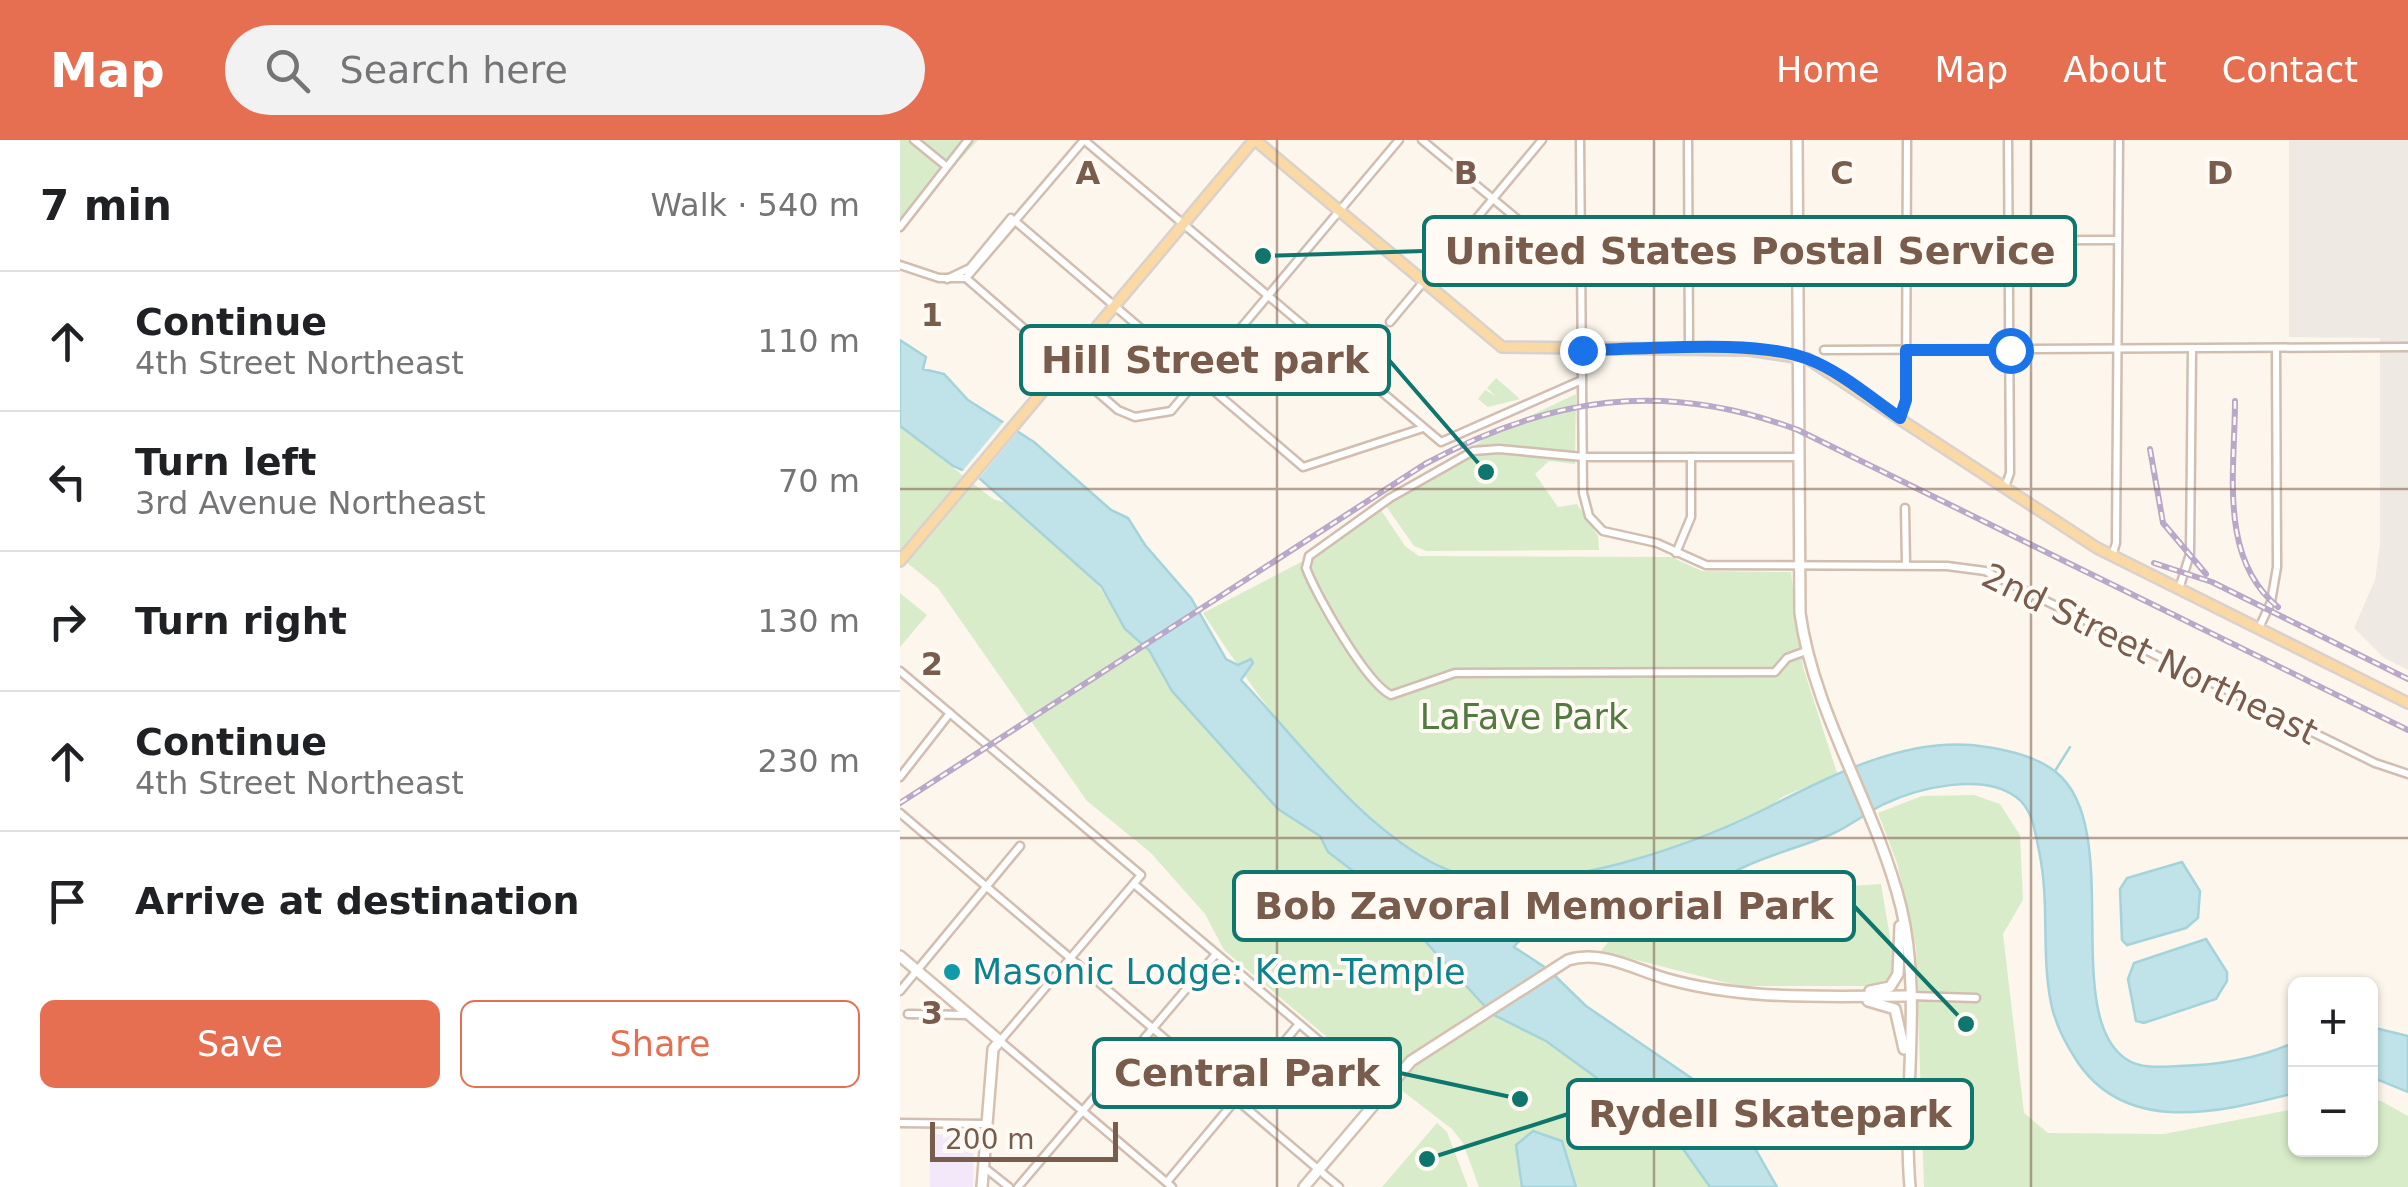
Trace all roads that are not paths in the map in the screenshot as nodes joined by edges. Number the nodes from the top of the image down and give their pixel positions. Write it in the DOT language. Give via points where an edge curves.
graph roads {
  1 [pos="914,140"];
  2 [pos="968,140"];
  3 [pos="1084,140"];
  4 [pos="1255,140"];
  5 [pos="1400,140"];
  6 [pos="1422,140"];
  7 [pos="1542,140"];
  8 [pos="1580,140"];
  9 [pos="1688,140"];
  10 [pos="1797,140"];
  11 [pos="1908,140"];
  12 [pos="2008,140"];
  13 [pos="2119,140"];
  14 [pos="946,166"];
  15 [pos="1492,198"];
  16 [pos="1339,211"];
  17 [pos="1013,220"];
  18 [pos="1185,226"];
  19 [pos="900,228"];
  20 [pos="2118,240"];
  21 [pos="1798,241"];
  22 [pos="2010,241"];
  23 [pos="1581,242"];
  24 [pos="1689,242"];
  25 [pos="1908,242"];
  26 [pos="1581,257"];
  27 [pos="900,265"];
  28 [pos="947,278"];
  29 [pos="966,278"];
  30 [pos="1422,282"];
  31 [pos="1270,296"];
  32 [pos="1116,307"];
  33 [pos="1390,322"];
  34 [pos="2408,347"];
  35 [pos="2276,348"];
  36 [pos="1582,350"];
  37 [pos="1689,350"];
  38 [pos="1824,350"];
  39 [pos="1906,350"];
  40 [pos="2010,350"];
  41 [pos="2116,350"];
  42 [pos="2192,350"];
  43 [pos="1798,355"];
  44 [pos="1064,366"];
  45 [pos="1582,380"];
  46 [pos="1200,382"];
  47 [pos="1900,418"];
  48 [pos="1423,428"];
  49 [pos="1582,457"];
  50 [pos="1691,457"];
  51 [pos="1800,457"];
  52 [pos="2004,488"];
  53 [pos="1906,508"];
  54 [pos="1676,553"];
  55 [pos="2112,556"];
  56 [pos="900,561"];
  57 [pos="1906,565"];
  58 [pos="1800,566"];
  59 [pos="2179,588"];
  60 [pos="2259,628"];
  61 [pos="1806,651"];
  62 [pos="900,671"];
  63 [pos="2408,703"];
  64 [pos="950,713"];
  65 [pos="2408,774"];
  66 [pos="900,777"];
  67 [pos="900,813"];
  68 [pos="1020,846"];
  69 [pos="1134,884"];
  70 [pos="986,886"];
  71 [pos="1903,942"];
  72 [pos="1216,954"];
  73 [pos="900,956"];
  74 [pos="1070,958"];
  75 [pos="917,970"];
  76 [pos="900,991"];
  77 [pos="1836,996"];
  78 [pos="1908,996"];
  79 [pos="1976,998"];
  80 [pos="908,1014"];
  81 [pos="969,1015"];
  82 [pos="1299,1024"];
  83 [pos="1153,1028"];
  84 [pos="1000,1041"];
  85 [pos="1908,1078"];
  86 [pos="1381,1092"];
  87 [pos="1235,1099"];
  88 [pos="1083,1111"];
  89 [pos="900,1124"];
  90 [pos="986,1124"];
  91 [pos="984,1167"];
  92 [pos="1319,1169"];
  93 [pos="1170,1185"];
  94 [pos="982,1187"];
  95 [pos="1009,1187"];
  96 [pos="1018,1187"];
  97 [pos="1304,1187"];
  98 [pos="1340,1187"];
  99 [pos="1910,1187"];
  1 -- 14 [label="street"];
  2 -- 14 [label="street"];
  3 -- 17 [label="street"];
  3 -- 18 [label="street"];
  4 -- 16 [label="main road"];
  4 -- 18 [label="main road"];
  5 -- 16 [label="street"];
  6 -- 15 [label="street"];
  7 -- 15 [label="street"];
  8 -- 23 [label="street"];
  9 -- 24 [label="street"];
  10 -- 21 [label="street"];
  11 -- 25 [label="street"];
  12 -- 22 [label="street"];
  13 -- 20 [label="street"];
  14 -- 19 [label="street"];
  15 -- 26 [label="street" via="1557,252"];
  15 -- 30 [label="street"];
  16 -- 30 [label="main road"];
  16 -- 31 [label="street"];
  17 -- 28 [label="street" via="970,268"];
  17 -- 29 [label="street"];
  17 -- 32 [label="street"];
  18 -- 31 [label="street"];
  18 -- 32 [label="main road"];
  20 -- 22 [label="street"];
  20 -- 41 [label="street"];
  21 -- 24 [label="street"];
  21 -- 25 [label="street"];
  21 -- 43 [label="street"];
  22 -- 25 [label="street"];
  22 -- 40 [label="street"];
  23 -- 24 [label="street"];
  23 -- 26 [label="street"];
  24 -- 37 [label="street"];
  25 -- 39 [label="street"];
  26 -- 36 [label="street"];
  27 -- 28 [label="street"];
  28 -- 29 [label="street"];
  29 -- 44 [label="street"];
  30 -- 33 [label="street"];
  30 -- 36 [label="main road" via="1502,347"];
  31 -- 46 [label="street"];
  31 -- 48 [label="street"];
  32 -- 44 [label="main road"];
  32 -- 46 [label="street"];
  34 -- 35 [label="street"];
  35 -- 42 [label="street"];
  35 -- 60 [label="street" via="2277,567"];
  36 -- 37 [label="main road"];
  36 -- 45 [label="street"];
  37 -- 43 [label="main road"];
  38 -- 39 [label="street"];
  39 -- 40 [label="street"];
  39 -- 47 [label="street"];
  40 -- 41 [label="street"];
  40 -- 52 [label="street" via="2010,474"];
  41 -- 42 [label="street"];
  41 -- 55 [label="street"];
  42 -- 59 [label="street" via="2190,554"];
  43 -- 47 [label="main road"];
  43 -- 51 [label="street"];
  44 -- 46 [label="street" via="1135,417 1171,411"];
  44 -- 56 [label="main road"];
  45 -- 48 [label="street" via="1441,442"];
  45 -- 49 [label="street"];
  46 -- 48 [label="street" via="1308,468"];
  47 -- 52 [label="main road"];
  49 -- 50 [label="street"];
  49 -- 54 [label="street, 2nd Street Northeast" via="1584,502 1594,523 1608,534"];
  49 -- 61 [label="street" via="1474,451 1390,498 1310,556 1312,582 1381,690 1391,696 1455,673 1776,672 1787,658"];
  50 -- 51 [label="street"];
  50 -- 54 [label="street" via="1692,517"];
  51 -- 58 [label="street"];
  52 -- 55 [label="main road"];
  53 -- 57 [label="street"];
  54 -- 58 [label="street, 2nd Street Northeast" via="1713,566"];
  55 -- 59 [label="main road"];
  57 -- 58 [label="street, 2nd Street Northeast"];
  57 -- 65 [label="street, 2nd Street Northeast" via="1960,566 1998,576"];
  58 -- 61 [label="street"];
  59 -- 60 [label="main road"];
  60 -- 63 [label="main road"];
  61 -- 71 [label="street" via="1890,867"];
  62 -- 64 [label="street"];
  64 -- 66 [label="street"];
  64 -- 69 [label="street" via="1140,875"];
  67 -- 70 [label="street"];
  68 -- 70 [label="street"];
  69 -- 72 [label="street"];
  69 -- 74 [label="street"];
  70 -- 74 [label="street"];
  70 -- 75 [label="street"];
  71 -- 77 [label="street" via="1890,987"];
  71 -- 78 [label="street"];
  72 -- 82 [label="street"];
  72 -- 83 [label="street"];
  73 -- 75 [label="street"];
  74 -- 83 [label="street"];
  74 -- 84 [label="street"];
  75 -- 76 [label="street"];
  75 -- 81 [label="street"];
  77 -- 78 [label="street"];
  77 -- 85 [label="street" via="1895,1009"];
  77 -- 86 [label="street" via="1740,994 1588,956 1556,966 1411,1061"];
  78 -- 79 [label="street"];
  78 -- 85 [label="street"];
  80 -- 81 [label="street"];
  81 -- 84 [label="street"];
  82 -- 86 [label="street"];
  82 -- 87 [label="street"];
  83 -- 87 [label="street"];
  83 -- 88 [label="street"];
  84 -- 88 [label="street"];
  84 -- 90 [label="street" via="993,1050"];
  85 -- 99 [label="street"];
  86 -- 92 [label="street"];
  87 -- 92 [label="street"];
  87 -- 93 [label="street"];
  88 -- 93 [label="street"];
  88 -- 96 [label="street"];
  89 -- 90 [label="street"];
  90 -- 91 [label="street"];
  91 -- 94 [label="street"];
  91 -- 95 [label="street"];
  92 -- 97 [label="street"];
  92 -- 98 [label="street"];
}
